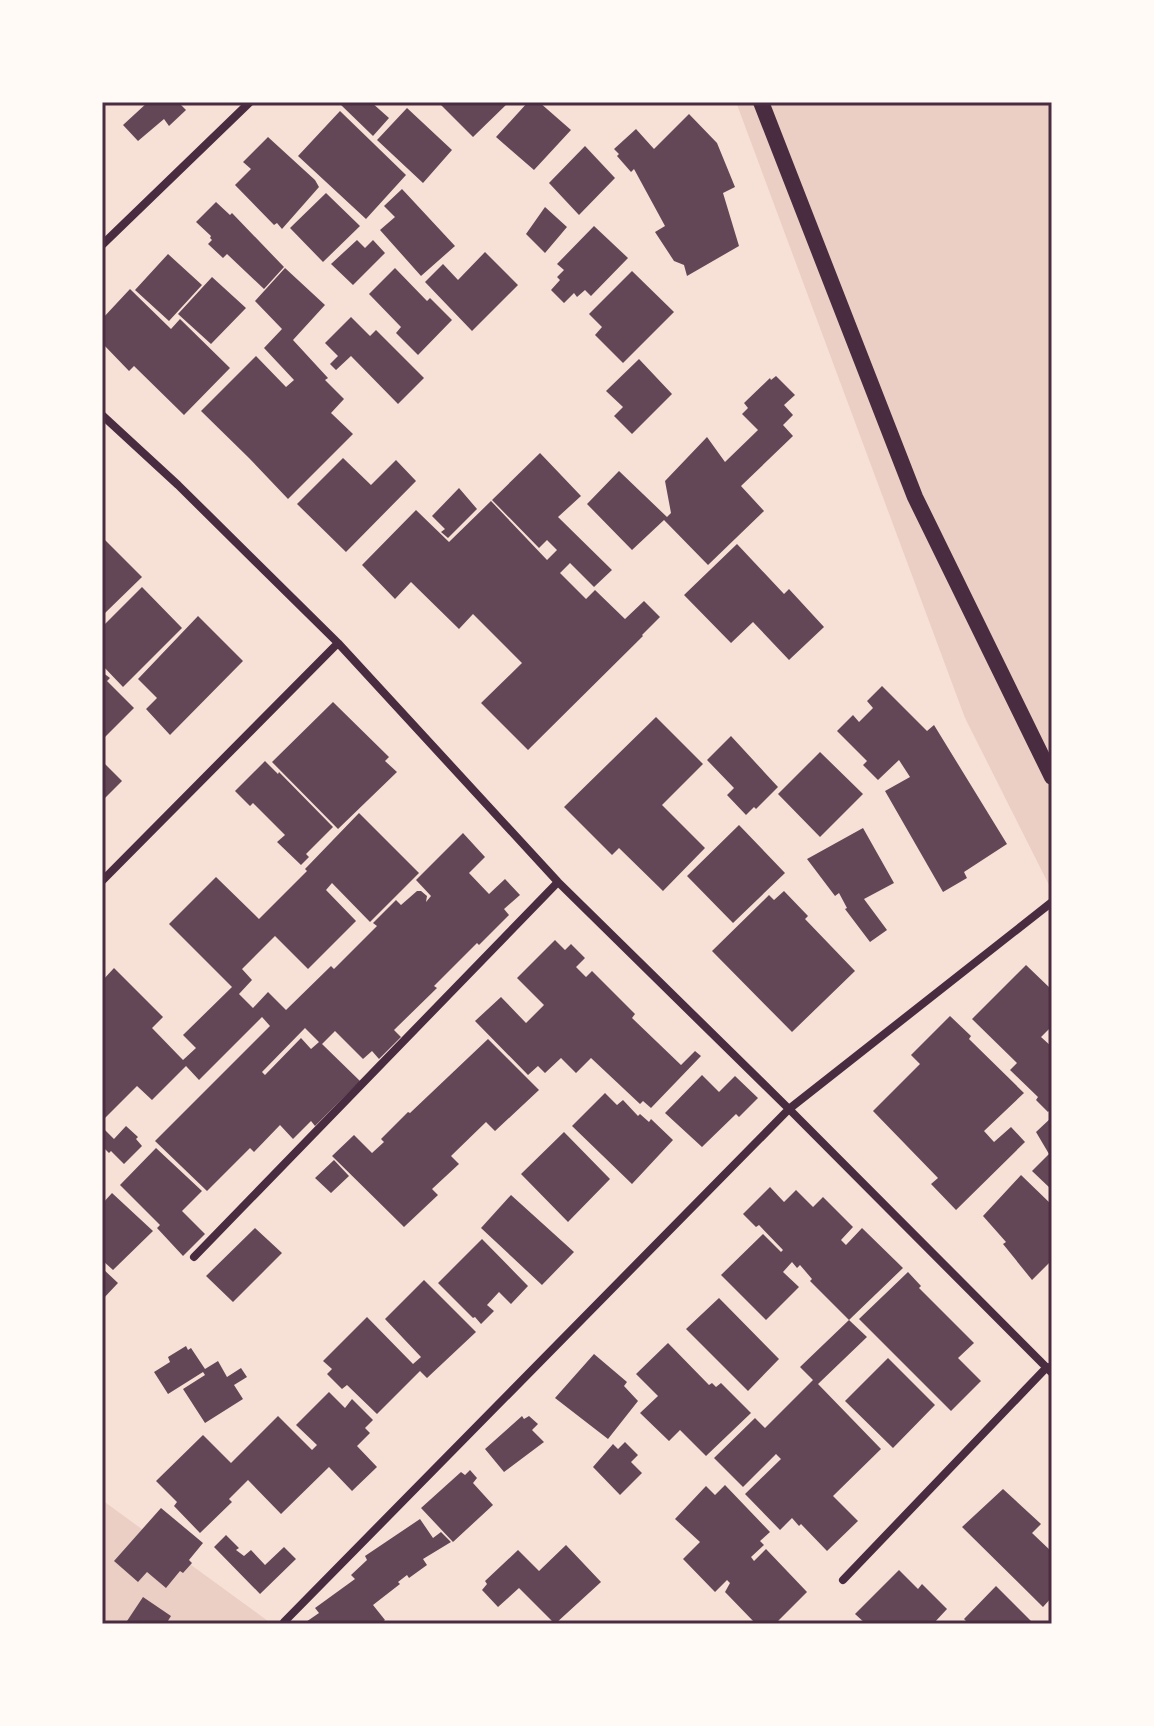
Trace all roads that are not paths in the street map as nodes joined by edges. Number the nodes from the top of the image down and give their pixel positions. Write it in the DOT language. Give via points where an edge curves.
graph roads {
  1 [pos="250,102"];
  2 [pos="761,102"];
  3 [pos="102,245"];
  4 [pos="102,415"];
  5 [pos="338,643"];
  6 [pos="1052,777"];
  7 [pos="102,881"];
  8 [pos="558,882"];
  9 [pos="1052,902"];
  10 [pos="789,1109"];
  11 [pos="194,1257"];
  12 [pos="1049,1370"];
  13 [pos="843,1580"];
  14 [pos="284,1622"];
  1 -- 3 [label="street"];
  2 -- 6 [label="main road" via="915,497"];
  4 -- 5 [label="street"];
  5 -- 7 [label="street"];
  5 -- 8 [label="street"];
  8 -- 10 [label="street"];
  8 -- 11 [label="street"];
  9 -- 10 [label="street"];
  10 -- 12 [label="street"];
  10 -- 14 [label="street"];
  12 -- 13 [label="street"];
}
